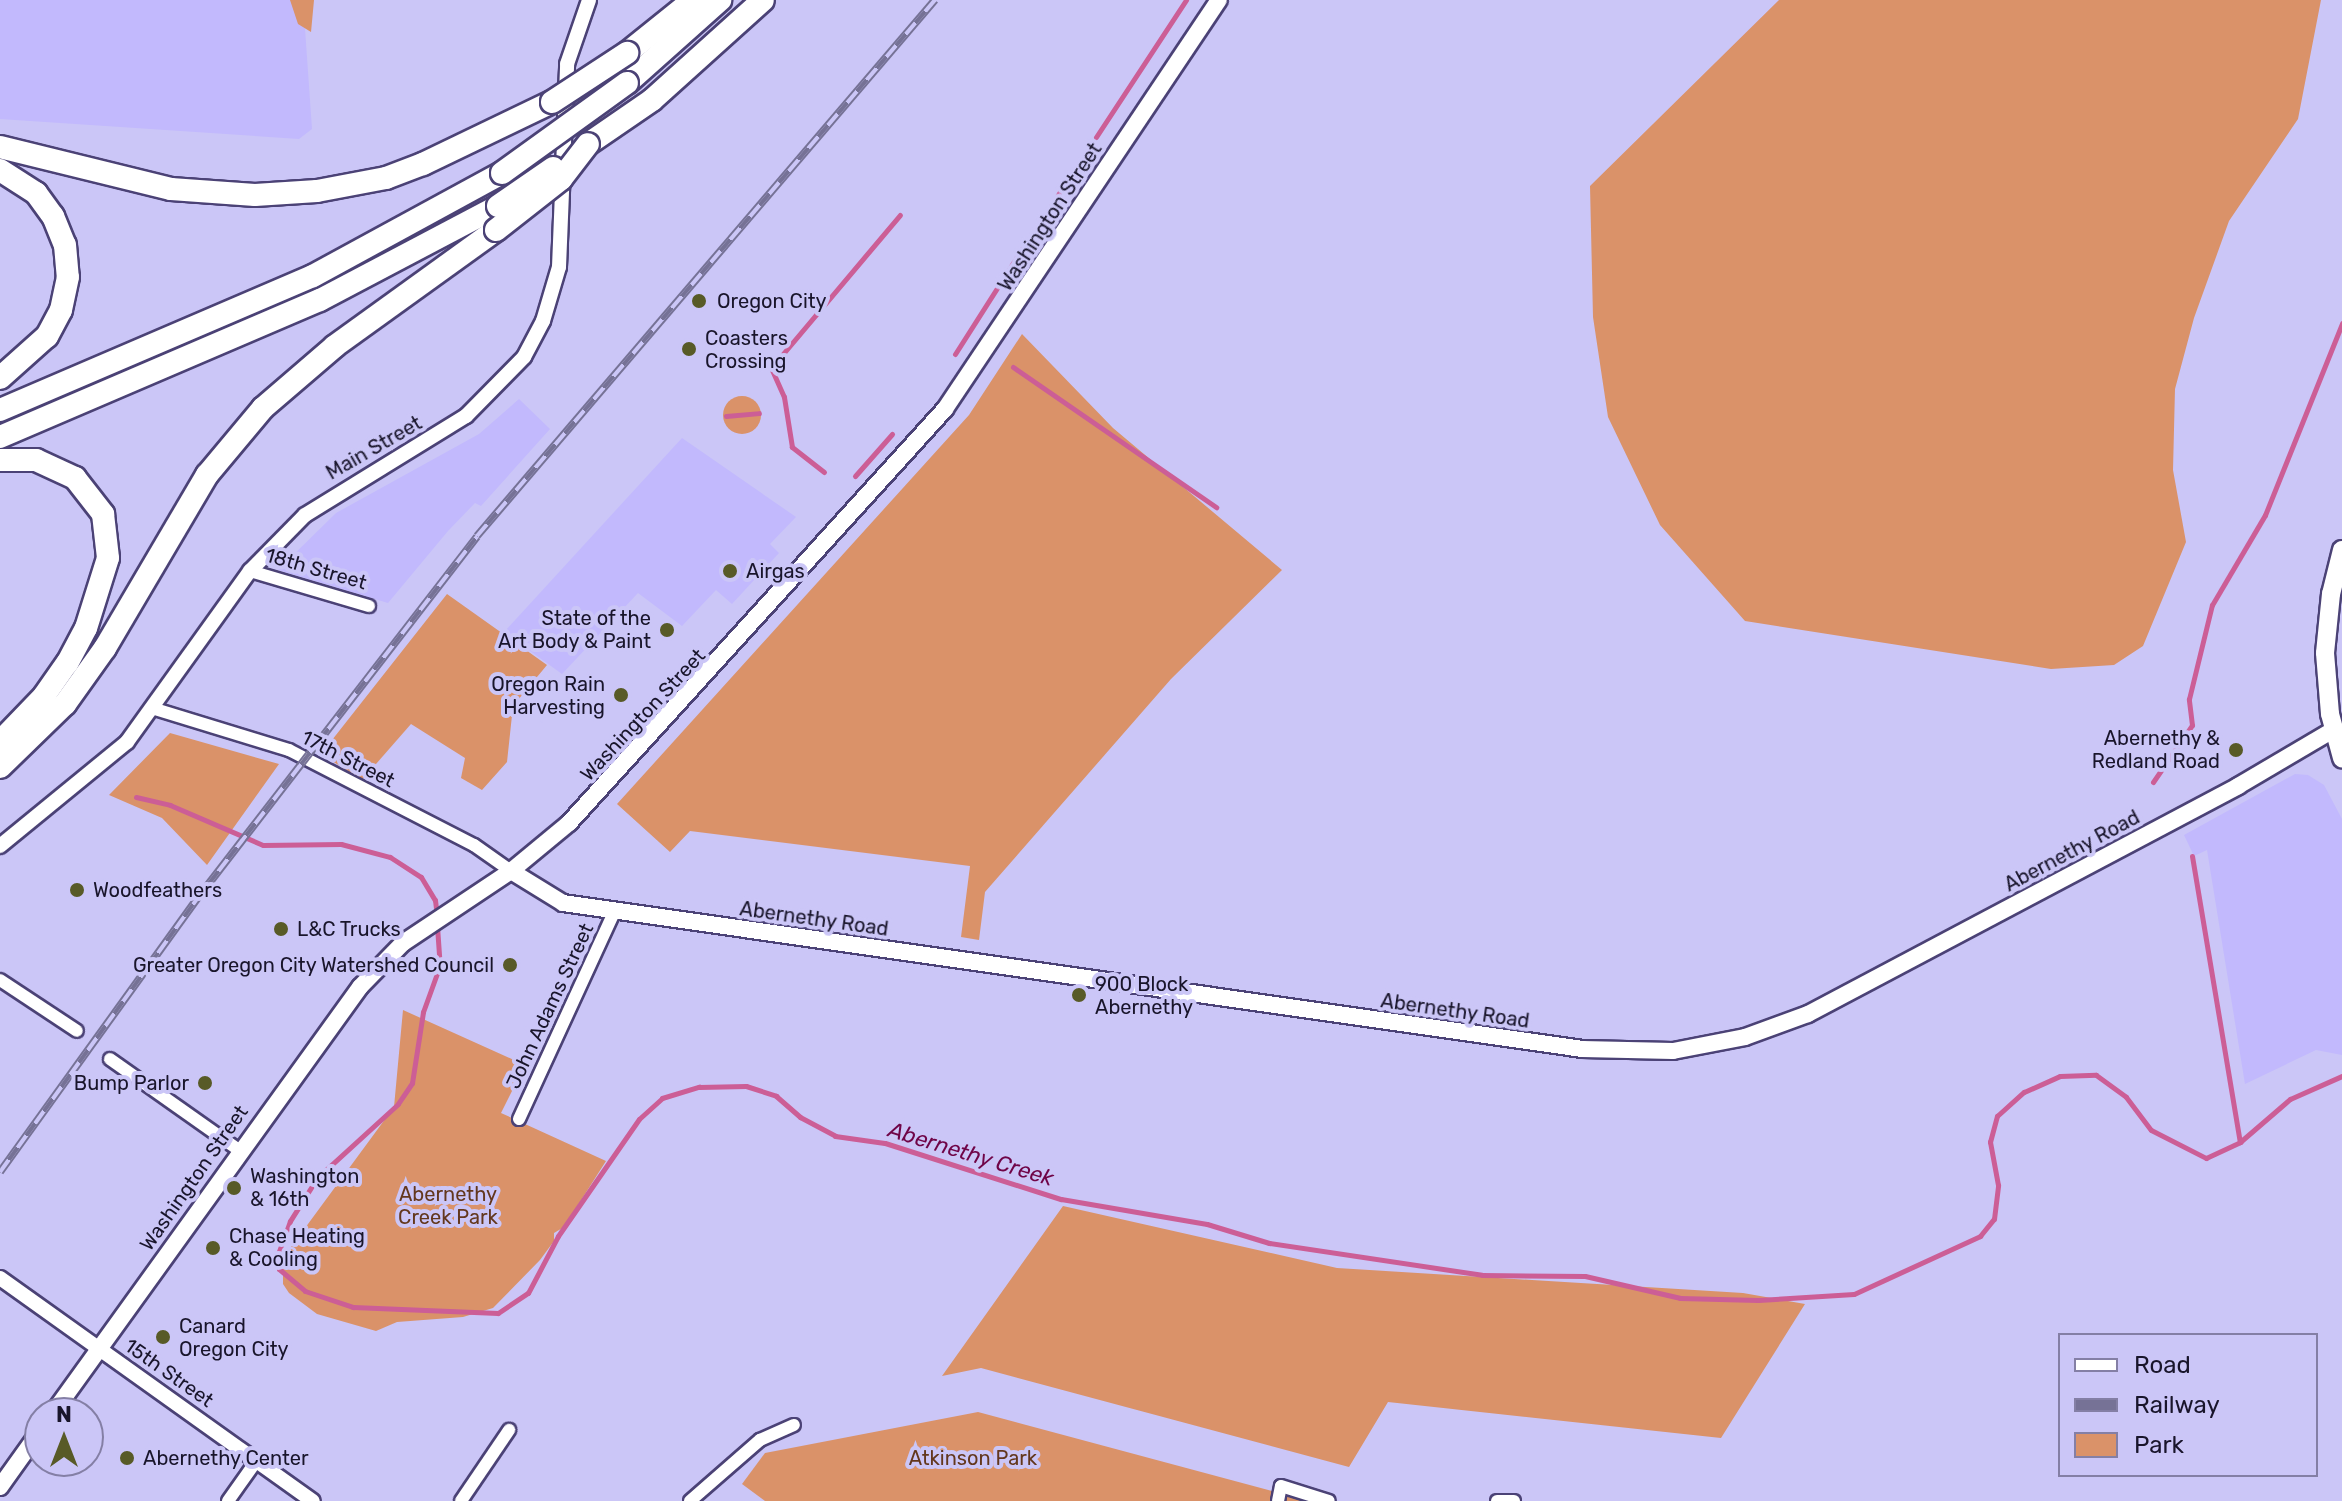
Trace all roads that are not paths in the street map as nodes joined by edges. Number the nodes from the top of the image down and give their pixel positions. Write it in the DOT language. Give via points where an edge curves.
graph roads {
  1 [pos="589,0"];
  2 [pos="693,0"];
  3 [pos="720,0"];
  4 [pos="763,0"];
  5 [pos="1219,0"];
  6 [pos="588,144"];
  7 [pos="0,147"];
  8 [pos="0,170"];
  9 [pos="0,378"];
  10 [pos="0,410"];
  11 [pos="0,437"];
  12 [pos="0,460"];
  13 [pos="2342,550"];
  14 [pos="250,571"];
  15 [pos="369,606"];
  16 [pos="155,709"];
  17 [pos="2338,728"];
  18 [pos="0,742"];
  19 [pos="2342,758"];
  20 [pos="0,767"];
  21 [pos="0,846"];
  22 [pos="511,871"];
  23 [pos="615,910"];
  24 [pos="0,980"];
  25 [pos="77,1031"];
  26 [pos="110,1059"];
  27 [pos="519,1119"];
  28 [pos="239,1150"];
  29 [pos="0,1278"];
  30 [pos="99,1348"];
  31 [pos="64,1397"];
  32 [pos="794,1425"];
  33 [pos="509,1430"];
  34 [pos="24,1453"];
  35 [pos="257,1460"];
  36 [pos="0,1487"];
  37 [pos="228,1501"];
  38 [pos="313,1501"];
  39 [pos="461,1501"];
  40 [pos="690,1501"];
  41 [pos="1278,1501"];
  42 [pos="1329,1501"];
  43 [pos="1497,1501"];
  44 [pos="1514,1501"];
  1 -- 14 [label="street, Main Street" via="566,73 559,267 531,346 506,380 466,416 319,504"];
  2 -- 7 [label="highway, bridge" via="627,53 506,127 386,178 317,191 255,195 138,184"];
  3 -- 10 [label="highway, bridge" via="627,83 502,173 301,282"];
  4 -- 6 [label="highway" via="627,119"];
  5 -- 22 [label="main road, Washington Street" via="945,409 650,738 569,823"];
  6 -- 11 [label="highway, bridge" via="498,206 320,300"];
  6 -- 20 [label="highway, bridge" via="561,179 326,353 263,408 200,486 105,648 65,704"];
  8 -- 9 [label="highway" via="36,193 53,216 65,245 68,277 61,310 47,336"];
  12 -- 18 [label="highway" via="36,460 75,478 103,514 108,558 86,628 67,663"];
  13 -- 17 [label="main road" via="2326,630"];
  14 -- 15 [label="street, 18th Street"];
  14 -- 16 [label="street, Main Street"];
  16 -- 21 [label="street, Main Street" via="109,759"];
  16 -- 22 [label="street, 17th Street" via="289,750 474,845"];
  17 -- 19 [label="main road"];
  17 -- 23 [label="main road, Abernethy Road" via="1808,1014 1745,1037 1673,1051 1582,1049"];
  22 -- 23 [label="main road, Abernethy Road" via="554,900"];
  22 -- 28 [label="main road, Washington Street" via="403,943 360,987"];
  23 -- 27 [label="street, John Adams Street"];
  24 -- 25 [label="street"];
  26 -- 28 [label="street"];
  28 -- 30 [label="main road, Washington Street"];
  29 -- 30 [label="street, 15th Street"];
  30 -- 31 [label="main road, Washington Street"];
  30 -- 35 [label="street, 15th Street"];
  32 -- 40 [label="street" via="760,1440"];
  33 -- 39 [label="street"];
  34 -- 36 [label="main road"];
  35 -- 37 [label="street"];
  35 -- 38 [label="street, 15th Street"];
  41 -- 42 [label="street" via="1281,1486"];
  43 -- 44 [label="street"];
}
